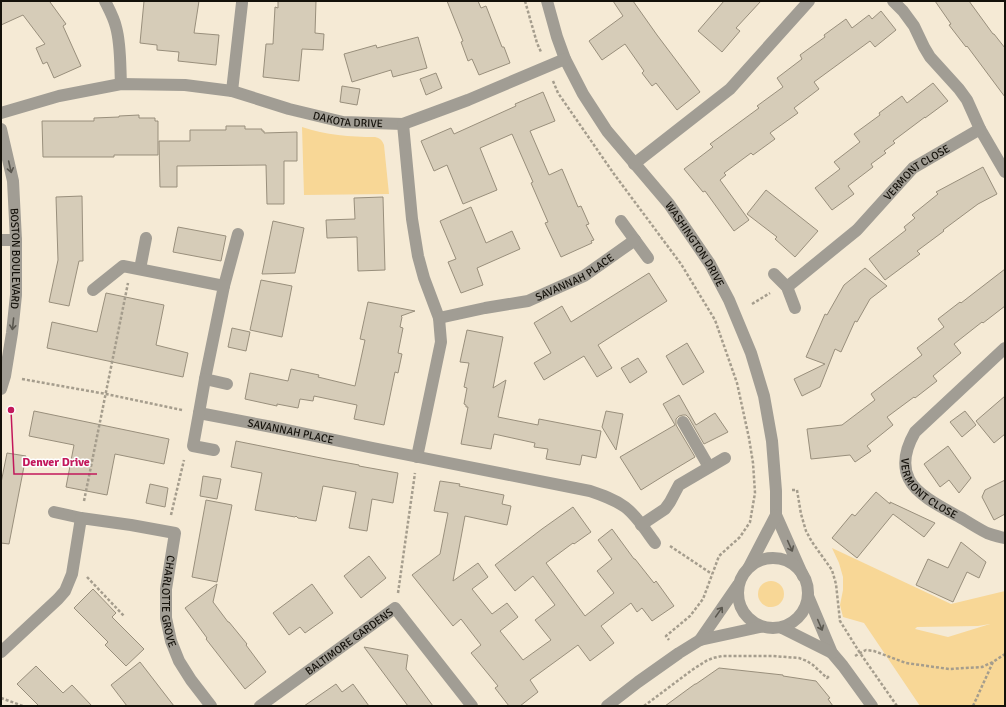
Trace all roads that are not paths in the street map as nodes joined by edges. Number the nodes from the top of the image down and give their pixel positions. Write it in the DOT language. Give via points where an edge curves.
graph roads {
  1 [pos="104,1"];
  2 [pos="242,1"];
  3 [pos="547,1"];
  4 [pos="809,1"];
  5 [pos="893,1"];
  6 [pos="565,59"];
  7 [pos="122,84"];
  8 [pos="232,92"];
  9 [pos="1,113"];
  10 [pos="403,124"];
  11 [pos="1,129"];
  12 [pos="980,129"];
  13 [pos="634,164"];
  14 [pos="1005,172"];
  15 [pos="621,221"];
  16 [pos="238,234"];
  17 [pos="146,238"];
  18 [pos="1,240"];
  19 [pos="16,240"];
  20 [pos="635,240"];
  21 [pos="648,258"];
  22 [pos="131,267"];
  23 [pos="774,274"];
  24 [pos="224,286"];
  25 [pos="787,287"];
  26 [pos="93,290"];
  27 [pos="795,308"];
  28 [pos="439,318"];
  29 [pos="1005,348"];
  30 [pos="206,379"];
  31 [pos="227,384"];
  32 [pos="1,389"];
  33 [pos="199,413"];
  34 [pos="683,422"];
  35 [pos="214,450"];
  36 [pos="417,456"];
  37 [pos="725,458"];
  38 [pos="709,468"];
  39 [pos="54,512"];
  40 [pos="776,516"];
  41 [pos="81,518"];
  42 [pos="641,525"];
  43 [pos="1005,538"];
  44 [pos="655,543"];
  45 [pos="749,567"];
  46 [pos="804,576"];
  47 [pos="738,584"];
  48 [pos="808,596"];
  49 [pos="760,627"];
  50 [pos="782,628"];
  51 [pos="700,640"];
  52 [pos="1,652"];
  53 [pos="832,653"];
  54 [pos="211,706"];
  55 [pos="260,706"];
  56 [pos="472,706"];
  57 [pos="607,706"];
  58 [pos="872,706"];
  1 -- 7 [label="street" via="116,27"];
  2 -- 8 [label="street"];
  3 -- 6 [label="street, WASHINGTON DRIVE"];
  4 -- 13 [label="street" via="730,89"];
  5 -- 12 [label="street" via="914,26 930,56 967,100"];
  6 -- 10 [label="street, DAKOTA DRIVE"];
  6 -- 13 [label="street, WASHINGTON DRIVE" via="583,94 607,131"];
  7 -- 8 [label="street, DAKOTA DRIVE" via="185,86"];
  7 -- 9 [label="street, DAKOTA DRIVE" via="59,96"];
  8 -- 10 [label="street, DAKOTA DRIVE" via="343,122"];
  10 -- 28 [label="street" via="418,256"];
  11 -- 19 [label="street, BOSTON BOULEVARD, one-way" via="13,181"];
  12 -- 14 [label="street"];
  12 -- 25 [label="street, VERMONT CLOSE" via="913,168 858,230"];
  13 -- 40 [label="street, WASHINGTON DRIVE" via="669,204 710,264 729,300 751,353 764,396 772,441"];
  15 -- 20 [label="street"];
  16 -- 24 [label="street"];
  17 -- 22 [label="street"];
  18 -- 19 [label="street"];
  19 -- 32 [label="street, BOSTON BOULEVARD, one-way" via="16,295 12,333"];
  20 -- 21 [label="street"];
  20 -- 28 [label="street, SAVANNAH PLACE" via="584,276 528,301"];
  22 -- 24 [label="street"];
  22 -- 26 [label="street"];
  23 -- 25 [label="street"];
  24 -- 30 [label="street"];
  25 -- 27 [label="street"];
  28 -- 36 [label="street" via="441,342"];
  29 -- 43 [label="street, VERMONT CLOSE" via="915,432 906,454 906,468 909,479 916,489 930,500 988,533"];
  30 -- 31 [label="street"];
  30 -- 33 [label="street"];
  33 -- 35 [label="street" via="193,446"];
  33 -- 36 [label="street, SAVANNAH PLACE"];
  34 -- 38 [label="street"];
  36 -- 42 [label="street, SAVANNAH PLACE" via="590,491 625,507"];
  37 -- 38 [label="street"];
  38 -- 42 [label="street" via="679,486 665,509"];
  39 -- 41 [label="street"];
  40 -- 45 [label="street, WASHINGTON DRIVE"];
  40 -- 46 [label="street, WASHINGTON DRIVE, one-way"];
  41 -- 52 [label="street" via="69,582 61,595"];
  41 -- 54 [label="street, CHARLOTTE GROVE" via="175,534 166,589 166,618 179,661"];
  42 -- 44 [label="street, SAVANNAH PLACE"];
  45 -- 46 [label="street" via="757,561 778,558 797,567"];
  45 -- 47 [label="street"];
  46 -- 48 [label="street"];
  47 -- 49 [label="street" via="737,595 743,613"];
  51 -- 47 [label="street, one-way"];
  48 -- 50 [label="street" via="806,607 800,616"];
  48 -- 53 [label="street, one-way"];
  49 -- 50 [label="street"];
  49 -- 51 [label="street"];
  50 -- 53 [label="street"];
  51 -- 57 [label="street"];
  53 -- 58 [label="street"];
  55 -- 56 [label="street, BALTIMORE GARDENS" via="395,608"];
}
